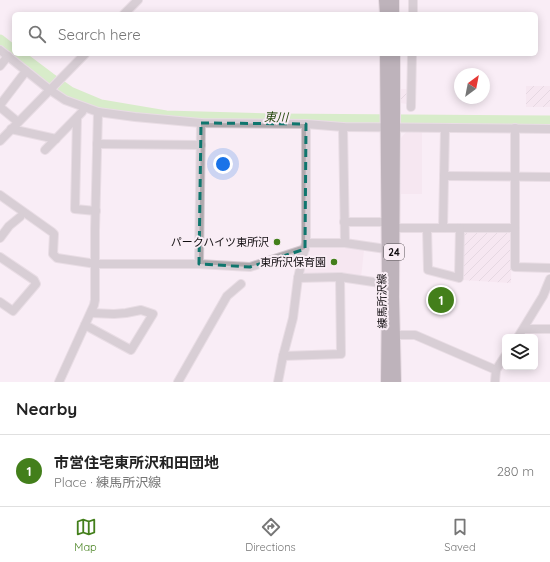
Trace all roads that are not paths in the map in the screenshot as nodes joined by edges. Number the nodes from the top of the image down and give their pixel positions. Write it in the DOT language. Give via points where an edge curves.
graph roads {
  1 [pos="138,0"];
  2 [pos="384,0"];
  3 [pos="394,0"];
  4 [pos="413,0"];
  5 [pos="126,12"];
  6 [pos="384,12"];
  7 [pos="394,12"];
  8 [pos="413,12"];
  9 [pos="0,50"];
  10 [pos="8,56"];
  11 [pos="83,56"];
  12 [pos="384,56"];
  13 [pos="395,56"];
  14 [pos="412,56"];
  15 [pos="0,66"];
  16 [pos="26,71"];
  17 [pos="51,89"];
  18 [pos="0,106"];
  19 [pos="411,107"];
  20 [pos="84,108"];
  21 [pos="98,112"];
  22 [pos="77,118"];
  23 [pos="18,122"];
  24 [pos="201,123"];
  25 [pos="306,124"];
  26 [pos="390,125"];
  27 [pos="343,127"];
  28 [pos="445,128"];
  29 [pos="515,128"];
  30 [pos="550,129"];
  31 [pos="11,130"];
  32 [pos="56,139"];
  33 [pos="0,141"];
  34 [pos="97,144"];
  35 [pos="201,145"];
  36 [pos="45,150"];
  37 [pos="444,176"];
  38 [pos="515,176"];
  39 [pos="550,177"];
  40 [pos="0,195"];
  41 [pos="96,211"];
  42 [pos="20,217"];
  43 [pos="344,222"];
  44 [pos="390,225"];
  45 [pos="427,228"];
  46 [pos="443,228"];
  47 [pos="460,228"];
  48 [pos="515,228"];
  49 [pos="0,238"];
  50 [pos="344,243"];
  51 [pos="306,246"];
  52 [pos="386,249"];
  53 [pos="0,257"];
  54 [pos="96,264"];
  55 [pos="199,264"];
  56 [pos="550,268"];
  57 [pos="340,277"];
  58 [pos="298,278"];
  59 [pos="550,280"];
  60 [pos="241,284"];
  61 [pos="387,284"];
  62 [pos="0,302"];
  63 [pos="91,313"];
  64 [pos="84,326"];
  65 [pos="524,328"];
  66 [pos="550,329"];
  67 [pos="520,334"];
  68 [pos="395,335"];
  69 [pos="283,356"];
  70 [pos="502,361"];
  71 [pos="496,370"];
  72 [pos="59,382"];
  73 [pos="178,382"];
  74 [pos="278,382"];
  75 [pos="386,382"];
  76 [pos="396,382"];
  77 [pos="495,382"];
  1 -- 5 [label="street"];
  2 -- 6 [label="main road"];
  3 -- 7 [label="main road"];
  4 -- 8 [label="street"];
  9 -- 10 [label="street"];
  10 -- 15 [label="street"];
  10 -- 16 [label="street"];
  11 -- 17 [label="street"];
  12 -- 26 [label="main road, 24" via="385,108"];
  13 -- 26 [label="main road, 24" via="395,108"];
  14 -- 19 [label="street"];
  16 -- 17 [label="street"];
  16 -- 18 [label="street"];
  17 -- 20 [label="street" via="61,98"];
  17 -- 23 [label="street"];
  18 -- 23 [label="street"];
  20 -- 21 [label="street"];
  20 -- 22 [label="street"];
  21 -- 24 [label="street"];
  21 -- 34 [label="street"];
  22 -- 32 [label="street"];
  22 -- 41 [label="street" via="75,209"];
  23 -- 31 [label="street"];
  24 -- 25 [label="street"];
  24 -- 35 [label="street"];
  25 -- 27 [label="street"];
  25 -- 51 [label="street"];
  26 -- 27 [label="street"];
  26 -- 28 [label="street"];
  26 -- 44 [label="main road, 練馬所沢線 / 24"];
  27 -- 43 [label="street"];
  28 -- 29 [label="street"];
  28 -- 37 [label="street"];
  29 -- 30 [label="street"];
  29 -- 38 [label="street"];
  31 -- 32 [label="street"];
  31 -- 33 [label="street"];
  32 -- 36 [label="street"];
  34 -- 35 [label="street"];
  34 -- 41 [label="street"];
  35 -- 55 [label="street"];
  37 -- 38 [label="street"];
  37 -- 46 [label="street"];
  38 -- 39 [label="street"];
  38 -- 48 [label="street"];
  40 -- 54 [label="street" via="54,234 55,257"];
  41 -- 54 [label="street"];
  42 -- 49 [label="street"];
  43 -- 44 [label="street"];
  43 -- 50 [label="street"];
  44 -- 45 [label="street"];
  44 -- 52 [label="main road, 練馬所沢線 / 24"];
  44 -- 68 [label="main road, 練馬所沢線 / 24"];
  45 -- 46 [label="street"];
  45 -- 47 [label="street" via="428,270 459,278"];
  46 -- 47 [label="street"];
  47 -- 48 [label="street"];
  48 -- 56 [label="street" via="515,267"];
  50 -- 51 [label="street"];
  50 -- 52 [label="street"];
  51 -- 55 [label="street" via="250,267"];
  51 -- 58 [label="street"];
  52 -- 61 [label="main road, 練馬所沢線 / 24"];
  53 -- 62 [label="street" via="36,284 13,310"];
  54 -- 55 [label="street"];
  54 -- 63 [label="street" via="95,300"];
  57 -- 58 [label="street"];
  57 -- 61 [label="street"];
  57 -- 69 [label="street" via="341,354"];
  58 -- 69 [label="street" via="293,318"];
  59 -- 65 [label="street"];
  60 -- 73 [label="street" via="227,296"];
  61 -- 75 [label="main road, 練馬所沢線 / 24"];
  63 -- 64 [label="street"];
  63 -- 64 [label="street" via="114,314 141,310 153,314 131,350"];
  64 -- 72 [label="street"];
  65 -- 66 [label="street"];
  65 -- 67 [label="street"];
  68 -- 71 [label="street" via="415,335"];
  68 -- 76 [label="main road, 練馬所沢線 / 24"];
  69 -- 74 [label="street"];
  70 -- 71 [label="street"];
  71 -- 77 [label="street"];
}
